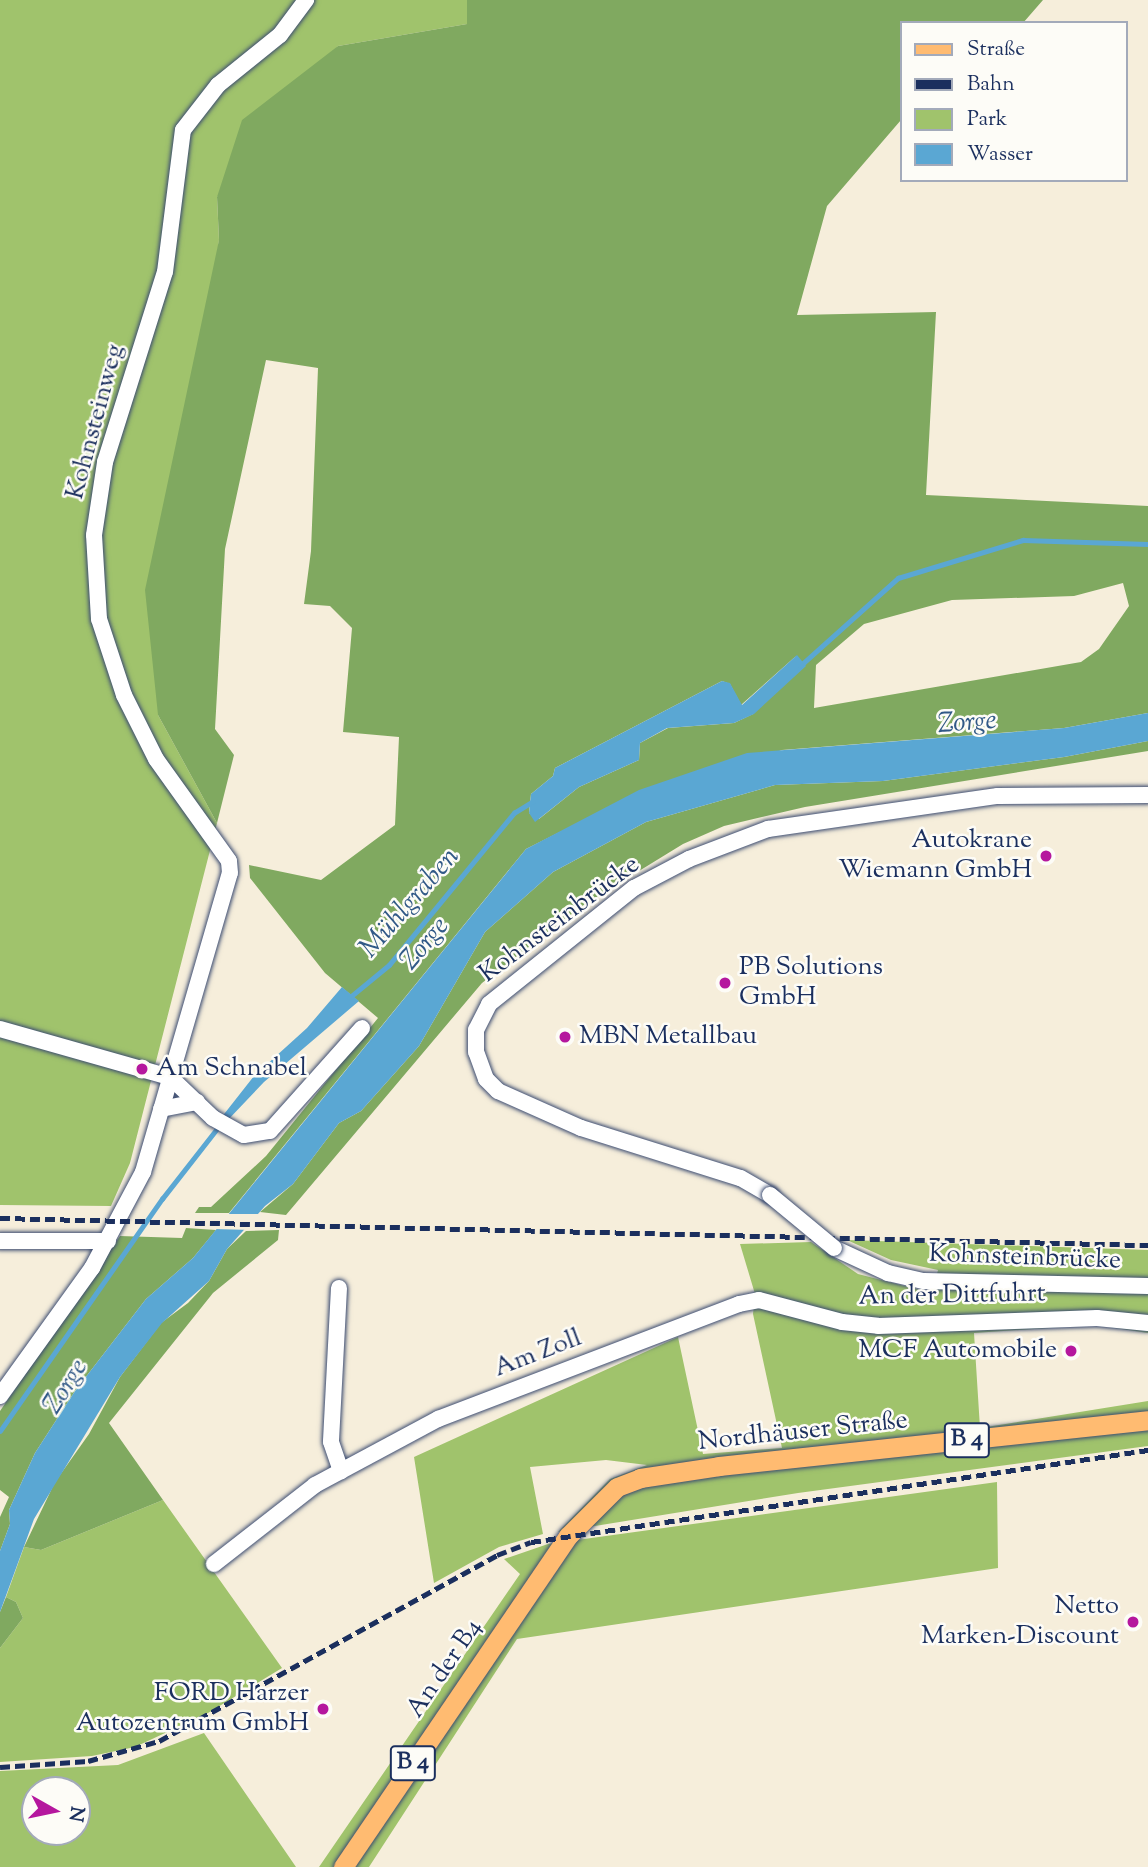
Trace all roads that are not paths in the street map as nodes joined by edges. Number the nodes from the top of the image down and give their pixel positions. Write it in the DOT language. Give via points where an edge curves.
graph roads {
  1 [pos="306,0"];
  2 [pos="1148,795"];
  3 [pos="362,1028"];
  4 [pos="0,1029"];
  5 [pos="170,1077"];
  6 [pos="197,1102"];
  7 [pos="161,1109"];
  8 [pos="0,1241"];
  9 [pos="108,1241"];
  10 [pos="1148,1286"];
  11 [pos="340,1288"];
  12 [pos="759,1300"];
  13 [pos="1148,1323"];
  14 [pos="0,1396"];
  15 [pos="1148,1420"];
  16 [pos="341,1471"];
  17 [pos="568,1536"];
  18 [pos="214,1564"];
  19 [pos="343,1867"];
  1 -- 5 [label="street, Kohnsteinweg" via="280,35 218,85 183,130 164,272 97,503 93,566 99,619 110,658 156,759 229,861 230,873"];
  2 -- 10 [label="street, Kohnsteinbrücke, bridge" via="998,796 768,829 690,859 634,888 489,1004 476,1030 480,1066 498,1091 615,1140 740,1178 770,1195 834,1248 911,1279"];
  3 -- 6 [label="street" via="270,1131 244,1135 220,1123"];
  4 -- 5 [label="street"];
  5 -- 6 [label="street"];
  5 -- 7 [label="street, Kohnsteinweg"];
  6 -- 7 [label="street"];
  7 -- 9 [label="street, Kohnsteinweg" via="143,1171"];
  8 -- 9 [label="street"];
  9 -- 14 [label="street, Kohnsteinweg"];
  11 -- 16 [label="street" via="331,1442"];
  12 -- 13 [label="street, An der Dittfuhrt" via="842,1322 878,1326 1097,1318"];
  12 -- 16 [label="street, Am Zoll" via="438,1419"];
  15 -- 17 [label="main road, Nordhäuser Straße / B 4" via="639,1478 601,1499"];
  16 -- 18 [label="street, Am Zoll" via="315,1485"];
  17 -- 19 [label="main road, An der B4 / B 4"];
}
